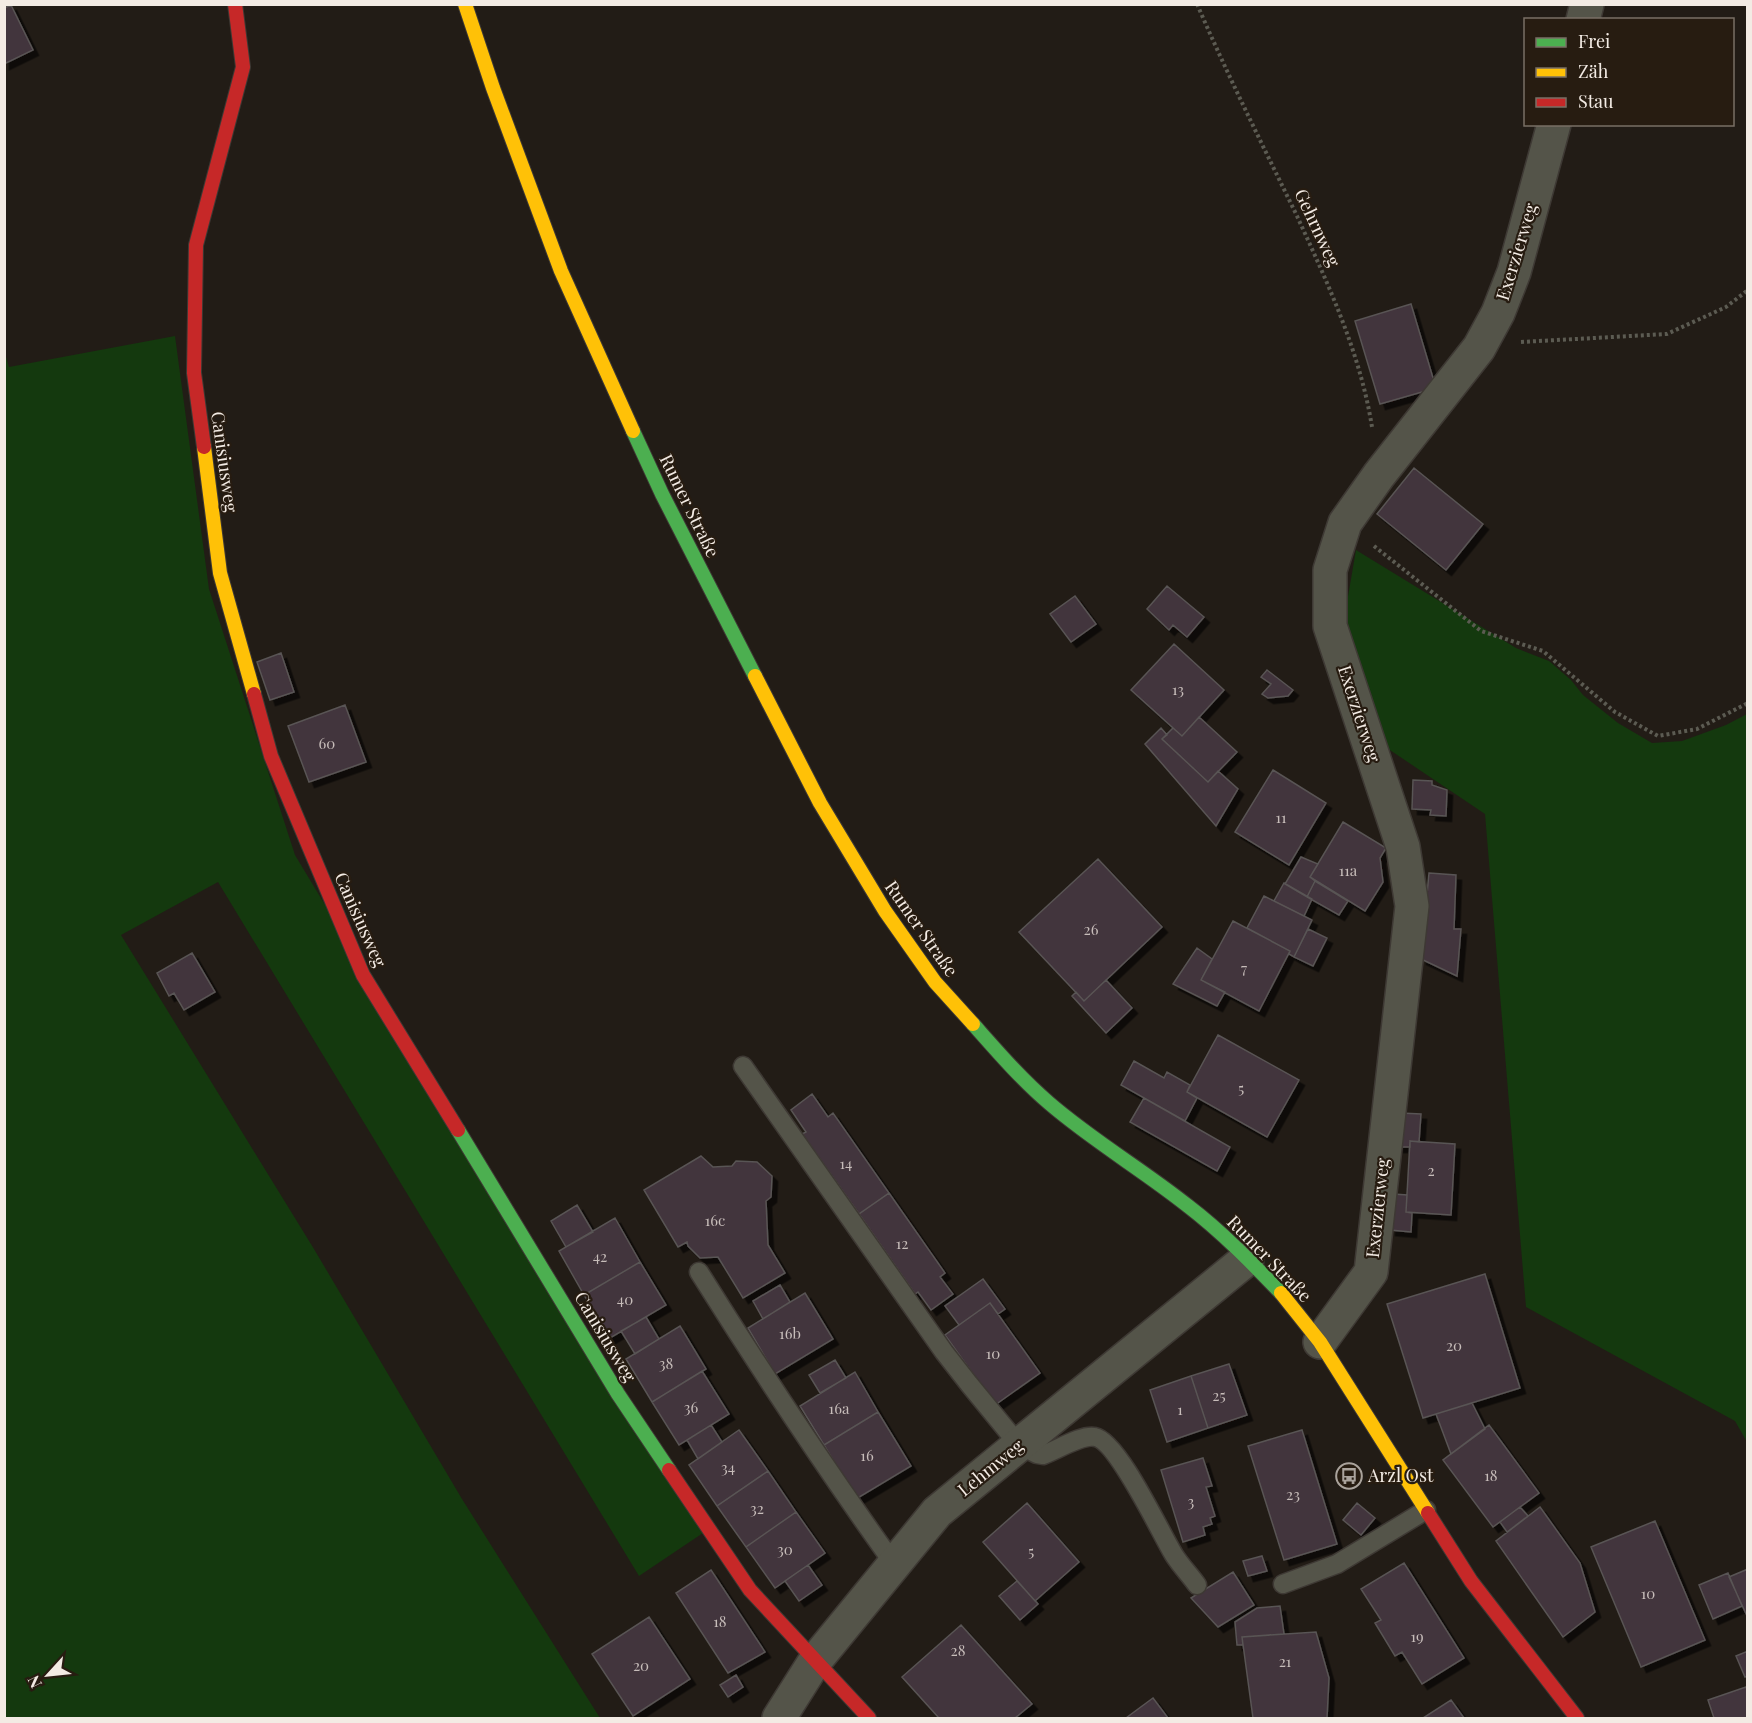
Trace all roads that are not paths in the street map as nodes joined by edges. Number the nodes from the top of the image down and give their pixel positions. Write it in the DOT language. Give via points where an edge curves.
graph roads {
  1 [pos="235,4"];
  2 [pos="465,4"];
  3 [pos="1553,126"];
  4 [pos="743,1066"];
  5 [pos="1247,1259"];
  6 [pos="699,1272"];
  7 [pos="1320,1342"];
  8 [pos="1019,1445"];
  9 [pos="1426,1510"];
  10 [pos="894,1564"];
  11 [pos="1283,1584"];
  12 [pos="1197,1585"];
  13 [pos="815,1661"];
  14 [pos="779,1719"];
  15 [pos="869,1719"];
  16 [pos="1577,1719"];
  1 -- 13 [label="main road, Canisiusweg" via="243,67 196,245 194,373 220,573 271,756 363,975 618,1394 750,1590"];
  2 -- 5 [label="main road, Rumer Straße" via="545,230 592,342 667,504 820,803 863,877 935,982 1012,1068 1049,1103 1187,1205"];
  3 -- 7 [label="street, Exerzierweg" via="1514,272 1498,313 1479,348 1345,523 1330,570 1330,626 1403,847 1412,906 1371,1272"];
  4 -- 8 [label="lane" via="944,1352"];
  5 -- 7 [label="main road, Rumer Straße" via="1288,1301"];
  5 -- 8 [label="street, Lehmweg"];
  6 -- 10 [label="lane" via="771,1386"];
  7 -- 9 [label="main road, Rumer Straße"];
  8 -- 10 [label="street, Lehmweg" via="937,1512"];
  8 -- 12 [label="lane" via="1043,1455 1089,1437 1104,1442 1137,1487 1176,1558"];
  9 -- 11 [label="lane" via="1337,1564"];
  9 -- 16 [label="main road, Rumer Straße" via="1471,1581"];
  10 -- 13 [label="street, Lehmweg"];
  13 -- 14 [label="street, Lehmweg"];
  13 -- 15 [label="main road, Canisiusweg"];
}
